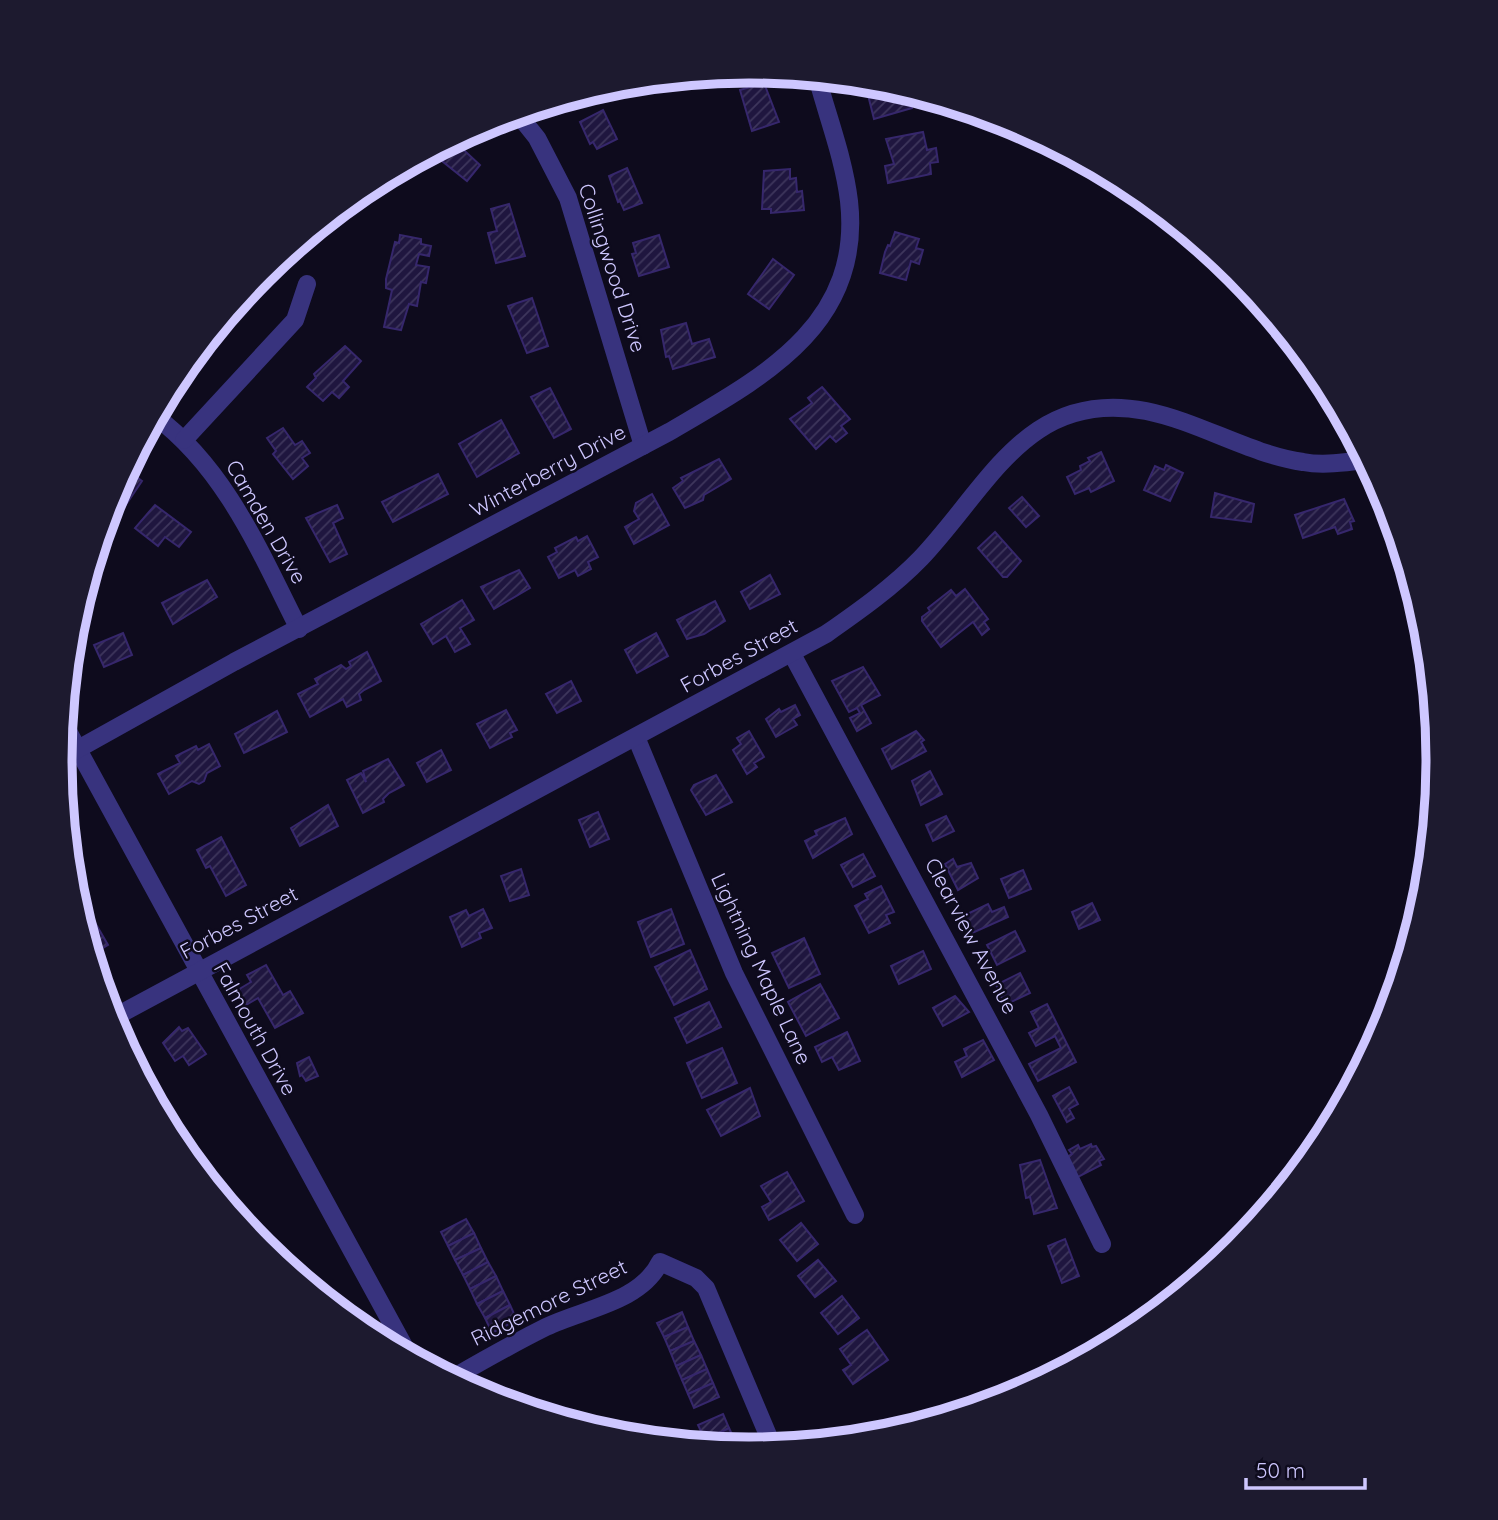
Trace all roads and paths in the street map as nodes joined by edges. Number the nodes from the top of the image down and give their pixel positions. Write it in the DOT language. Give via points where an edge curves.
graph roads {
  1 [pos="820,87"];
  2 [pos="523,122"];
  3 [pos="307,284"];
  4 [pos="162,421"];
  5 [pos="184,440"];
  6 [pos="643,446"];
  7 [pos="1357,461"];
  8 [pos="299,629"];
  9 [pos="792,654"];
  10 [pos="636,737"];
  11 [pos="72,740"];
  12 [pos="78,750"];
  13 [pos="72,753"];
  14 [pos="197,972"];
  15 [pos="121,1014"];
  16 [pos="855,1215"];
  17 [pos="1102,1244"];
  18 [pos="401,1341"];
  19 [pos="462,1373"];
  20 [pos="769,1437"];
  1 -- 6 [label="street, Winterberry Drive" via="849,202 847,255 837,291 805,340 773,369"];
  2 -- 6 [label="street, Collingwood Drive" via="568,198"];
  3 -- 5 [label="street" via="295,320"];
  4 -- 5 [label="street, Camden Drive"];
  5 -- 8 [label="street, Camden Drive" via="221,484"];
  6 -- 8 [label="street, Winterberry Drive"];
  7 -- 9 [label="street, Forbes Street" via="1329,464 1282,458 1176,418 1135,409 1097,407 1060,416 1029,436 1003,461 927,551 889,588"];
  8 -- 12 [label="street, Winterberry Drive"];
  9 -- 10 [label="street, Forbes Street"];
  9 -- 17 [label="street, Clearview Avenue" via="1039,1115"];
  10 -- 14 [label="street, Forbes Street"];
  10 -- 16 [label="street, Lightning Maple Lane" via="734,973"];
  11 -- 12 [label="street, Falmouth Drive"];
  12 -- 13 [label="street, Winterberry Drive"];
  12 -- 14 [label="street, Falmouth Drive"];
  14 -- 15 [label="street, Forbes Street"];
  14 -- 18 [label="street, Falmouth Drive"];
  19 -- 20 [label="street, Ridgemore Street" via="557,1322 614,1301 653,1276 660,1262 696,1278 706,1288"];
}
